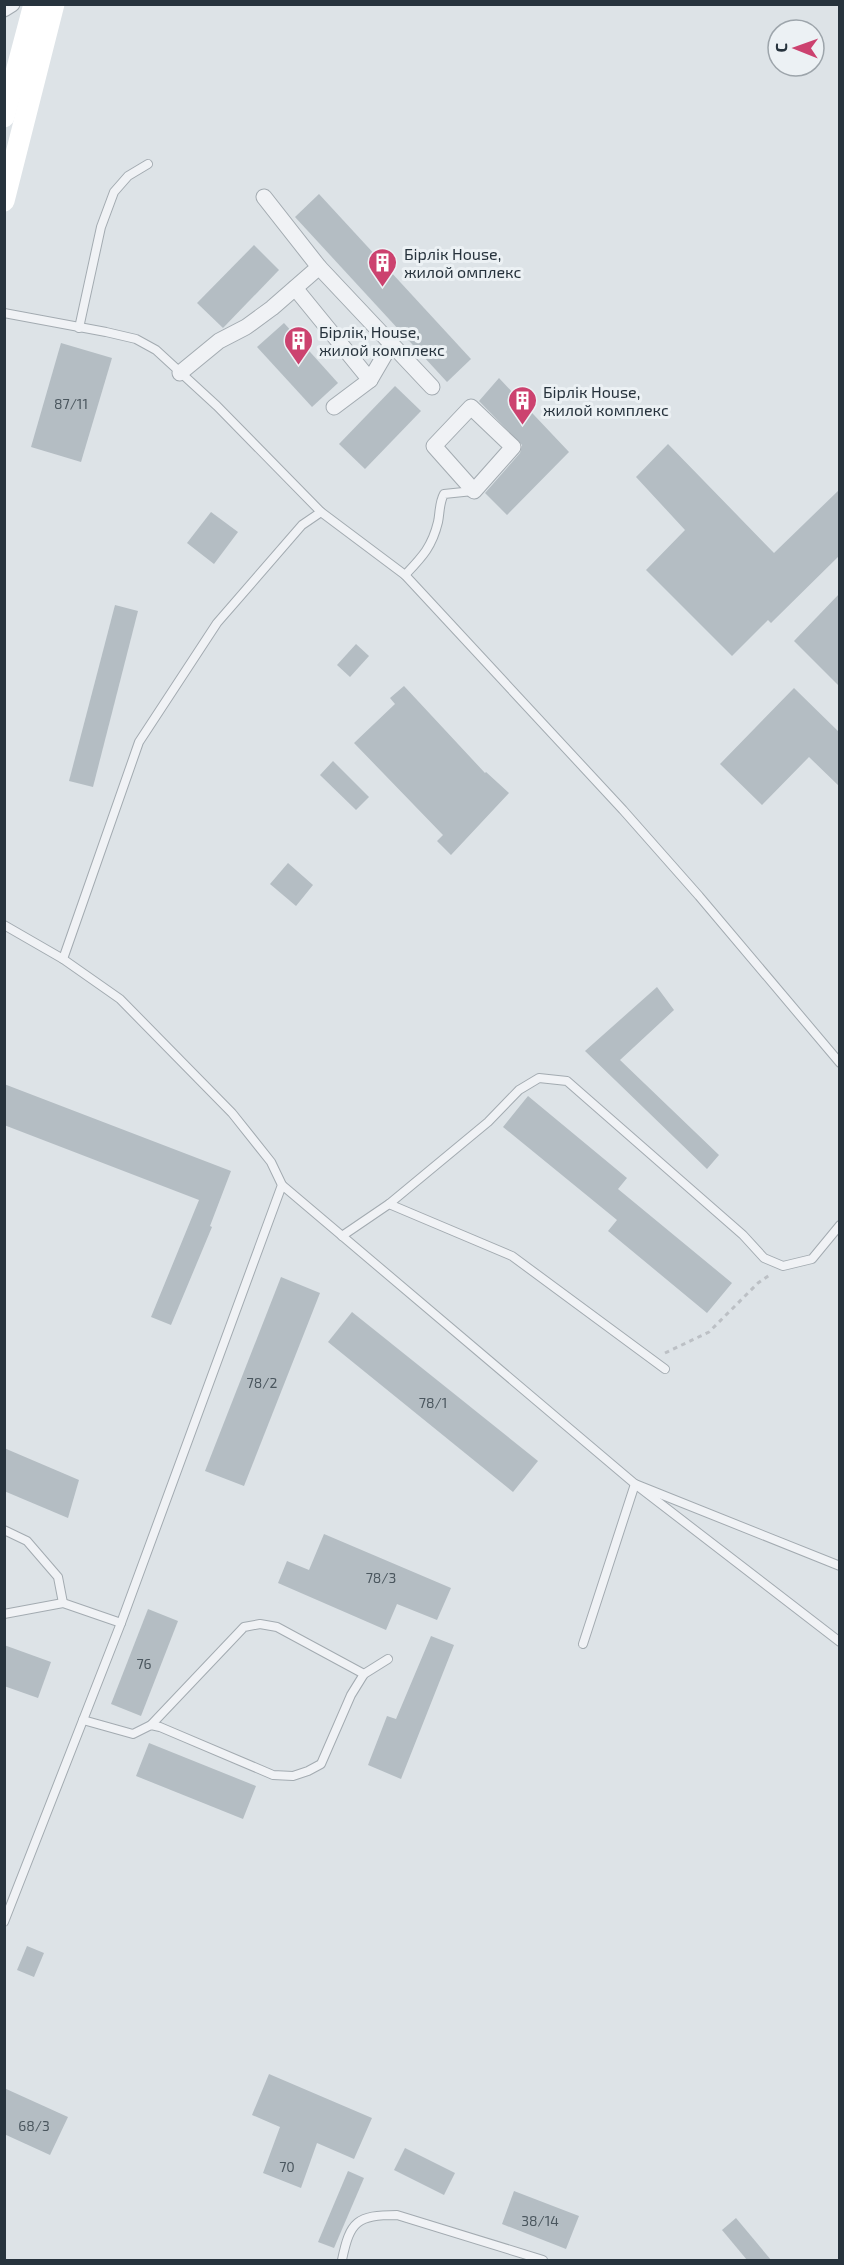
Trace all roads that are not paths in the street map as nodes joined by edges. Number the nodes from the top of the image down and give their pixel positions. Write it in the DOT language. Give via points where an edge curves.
graph roads {
  1 [pos="12,4"];
  2 [pos="34,4"];
  3 [pos="54,4"];
  4 [pos="4,9"];
  5 [pos="4,117"];
  6 [pos="148,164"];
  7 [pos="264,197"];
  8 [pos="4,201"];
  9 [pos="319,267"];
  10 [pos="295,288"];
  11 [pos="4,313"];
  12 [pos="79,328"];
  13 [pos="391,344"];
  14 [pos="180,372"];
  15 [pos="370,380"];
  16 [pos="432,387"];
  17 [pos="334,407"];
  18 [pos="474,491"];
  19 [pos="321,512"];
  20 [pos="405,575"];
  21 [pos="4,925"];
  22 [pos="63,959"];
  23 [pos="840,1063"];
  24 [pos="282,1185"];
  25 [pos="389,1204"];
  26 [pos="840,1225"];
  27 [pos="342,1236"];
  28 [pos="665,1369"];
  29 [pos="635,1484"];
  30 [pos="4,1530"];
  31 [pos="840,1566"];
  32 [pos="63,1603"];
  33 [pos="4,1614"];
  34 [pos="121,1623"];
  35 [pos="840,1642"];
  36 [pos="583,1644"];
  37 [pos="388,1659"];
  38 [pos="363,1674"];
  39 [pos="83,1720"];
  40 [pos="151,1725"];
  41 [pos="4,1922"];
  42 [pos="342,2260"];
  43 [pos="543,2260"];
  1 -- 4 [label="street"];
  2 -- 5 [label="main road"];
  3 -- 8 [label="main road"];
  6 -- 12 [label="lane" via="128,176 114,192 101,228"];
  7 -- 9 [label="street"];
  9 -- 10 [label="street"];
  9 -- 13 [label="street"];
  10 -- 14 [label="street"];
  10 -- 15 [label="street"];
  11 -- 12 [label="lane"];
  12 -- 14 [label="lane" via="136,339 156,350"];
  13 -- 15 [label="street"];
  13 -- 16 [label="street"];
  14 -- 19 [label="lane"];
  15 -- 17 [label="street"];
  18 -- 18 [label="street" via="513,447 471,407 434,446"];
  18 -- 20 [label="lane" via="444,494 428,550"];
  19 -- 20 [label="lane"];
  19 -- 22 [label="lane" via="302,525 217,622 139,742"];
  20 -- 23 [label="lane" via="631,818"];
  21 -- 22 [label="lane"];
  22 -- 24 [label="lane" via="120,999 232,1113 271,1162"];
  24 -- 27 [label="lane"];
  24 -- 34 [label="lane"];
  25 -- 26 [label="lane" via="488,1122 519,1090 539,1078 567,1081 743,1235 764,1258 783,1266 812,1259"];
  25 -- 27 [label="lane"];
  25 -- 28 [label="lane" via="512,1256"];
  27 -- 29 [label="lane"];
  29 -- 31 [label="lane"];
  29 -- 35 [label="lane"];
  29 -- 36 [label="lane"];
  30 -- 32 [label="lane" via="27,1541 58,1577"];
  32 -- 33 [label="lane"];
  32 -- 34 [label="lane"];
  34 -- 39 [label="lane"];
  37 -- 38 [label="lane"];
  38 -- 40 [label="lane" via="277,1627 244,1627"];
  38 -- 40 [label="lane" via="321,1764 293,1776 273,1775"];
  39 -- 40 [label="lane" via="133,1734"];
  39 -- 41 [label="lane"];
  42 -- 43 [label="lane" via="347,2236 359,2220 376,2215 397,2215"];
}
